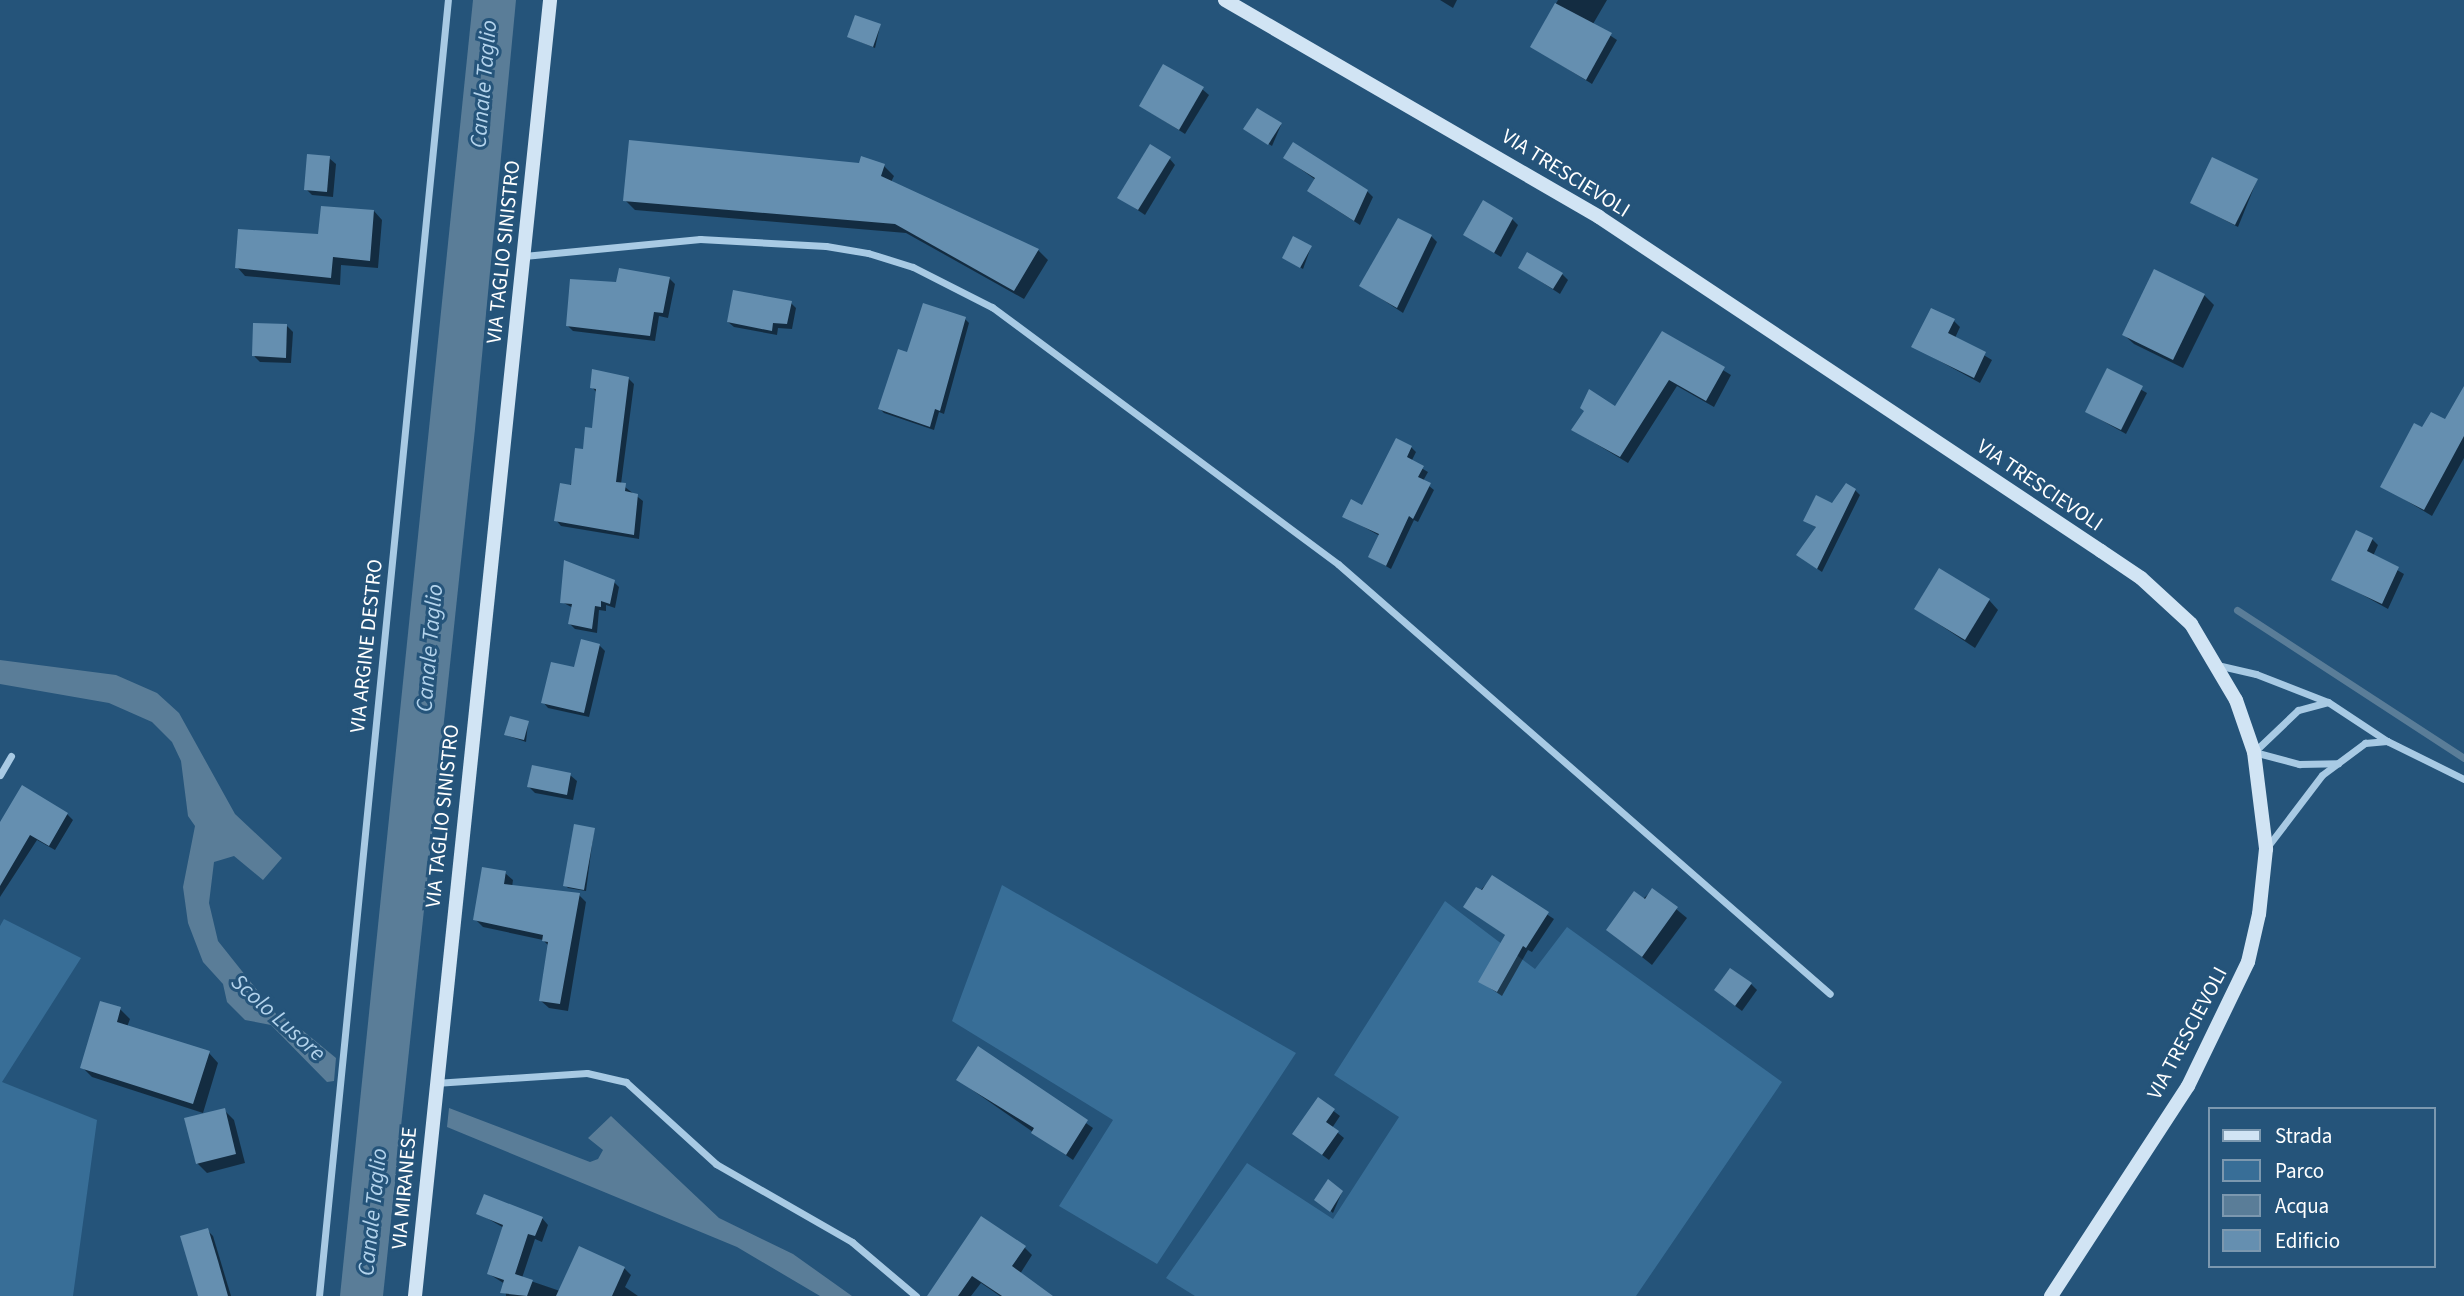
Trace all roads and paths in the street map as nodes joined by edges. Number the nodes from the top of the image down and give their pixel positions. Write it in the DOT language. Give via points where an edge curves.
graph roads {
  1 [pos="448,0"];
  2 [pos="550,0"];
  3 [pos="1225,0"];
  4 [pos="524,256"];
  5 [pos="2217,666"];
  6 [pos="2329,702"];
  7 [pos="2387,741"];
  8 [pos="2255,752"];
  9 [pos="11,756"];
  10 [pos="2338,763"];
  11 [pos="0,775"];
  12 [pos="2464,779"];
  13 [pos="2266,849"];
  14 [pos="1830,994"];
  15 [pos="434,1083"];
  16 [pos="319,1296"];
  17 [pos="415,1296"];
  18 [pos="916,1296"];
  19 [pos="2051,1296"];
  1 -- 16 [label="street, VIA ARGINE DESTRO"];
  2 -- 4 [label="main road, VIA TAGLIO SINISTRO"];
  3 -- 5 [label="main road, VIA TRESCIEVOLI" via="1599,217 2040,509 2168,601 2191,624"];
  4 -- 14 [label="street" via="700,239 826,246 913,267 992,307 1338,564"];
  4 -- 15 [label="main road, VIA TAGLIO SINISTRO"];
  5 -- 6 [label="street" via="2256,674"];
  5 -- 8 [label="main road, VIA TRESCIEVOLI" via="2236,700"];
  6 -- 7 [label="street"];
  6 -- 8 [label="street" via="2298,710"];
  7 -- 10 [label="street" via="2365,743"];
  7 -- 12 [label="street"];
  8 -- 10 [label="street" via="2300,764"];
  8 -- 13 [label="main road, VIA TRESCIEVOLI"];
  9 -- 11 [label="street"];
  10 -- 13 [label="street" via="2322,775"];
  13 -- 19 [label="main road, VIA TRESCIEVOLI" via="2248,962 2229,1006 2188,1086"];
  15 -- 17 [label="main road, VIA MIRANESE"];
  15 -- 18 [label="street" via="587,1073 626,1082 716,1164 852,1242"];
}
